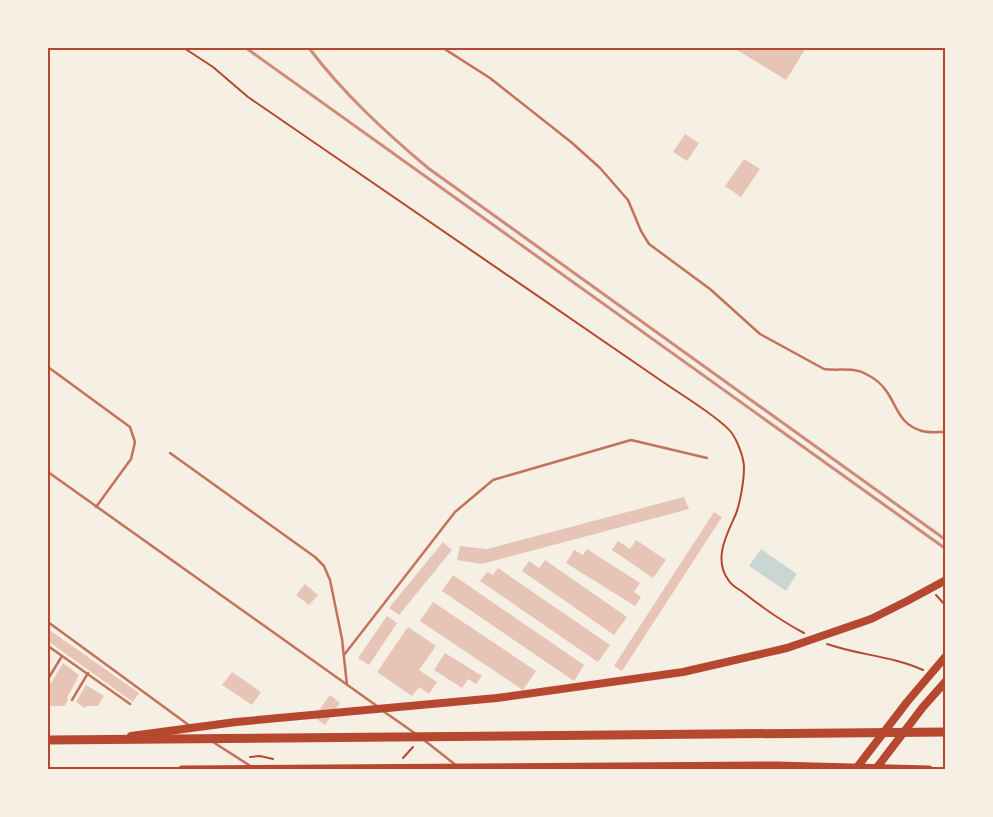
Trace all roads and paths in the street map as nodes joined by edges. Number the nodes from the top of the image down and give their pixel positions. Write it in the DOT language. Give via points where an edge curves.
graph roads {
  1 [pos="184,48"];
  2 [pos="443,48"];
  3 [pos="48,367"];
  4 [pos="946,432"];
  5 [pos="170,453"];
  6 [pos="707,458"];
  7 [pos="48,472"];
  8 [pos="96,507"];
  9 [pos="946,580"];
  10 [pos="941,591"];
  11 [pos="946,606"];
  12 [pos="48,622"];
  13 [pos="806,633"];
  14 [pos="820,640"];
  15 [pos="48,646"];
  16 [pos="344,655"];
  17 [pos="62,656"];
  18 [pos="946,656"];
  19 [pos="88,673"];
  20 [pos="930,674"];
  21 [pos="48,679"];
  22 [pos="946,681"];
  23 [pos="347,685"];
  24 [pos="72,700"];
  25 [pos="130,704"];
  26 [pos="944,731"];
  27 [pos="421,737"];
  28 [pos="48,740"];
  29 [pos="98,740"];
  30 [pos="403,758"];
  31 [pos="182,770"];
  32 [pos="256,770"];
  33 [pos="462,770"];
  34 [pos="855,770"];
  35 [pos="875,770"];
  36 [pos="929,770"];
  1 -- 13 [label="path" via="213,67 248,97 731,432 744,466 735,515 722,548 724,570 729,581 767,611"];
  2 -- 4 [label="lane" via="490,78 600,168 628,200 649,244 710,289 751,328 824,369 864,372 887,392 896,410 908,423 922,431"];
  3 -- 8 [label="lane" via="130,427 135,442 131,459"];
  5 -- 16 [label="lane" via="324,566 330,580"];
  6 -- 16 [label="lane" via="631,440 493,480 454,512"];
  7 -- 8 [label="lane"];
  8 -- 23 [label="lane"];
  9 -- 29 [label="main road" via="870,619 796,645 683,672 497,698 236,722"];
  10 -- 11 [label="path" via="935,594"];
  12 -- 32 [label="lane"];
  14 -- 20 [label="path" via="846,650 889,658"];
  15 -- 17 [label="lane"];
  16 -- 23 [label="lane"];
  17 -- 19 [label="lane"];
  17 -- 21 [label="lane"];
  18 -- 34 [label="main road"];
  19 -- 24 [label="lane"];
  19 -- 25 [label="lane"];
  22 -- 35 [label="main road"];
  23 -- 27 [label="lane"];
  26 -- 29 [label="highway"];
  27 -- 30 [label="path"];
  27 -- 33 [label="lane"];
  28 -- 29 [label="highway"];
  31 -- 36 [label="highway" via="776,766"];
}
